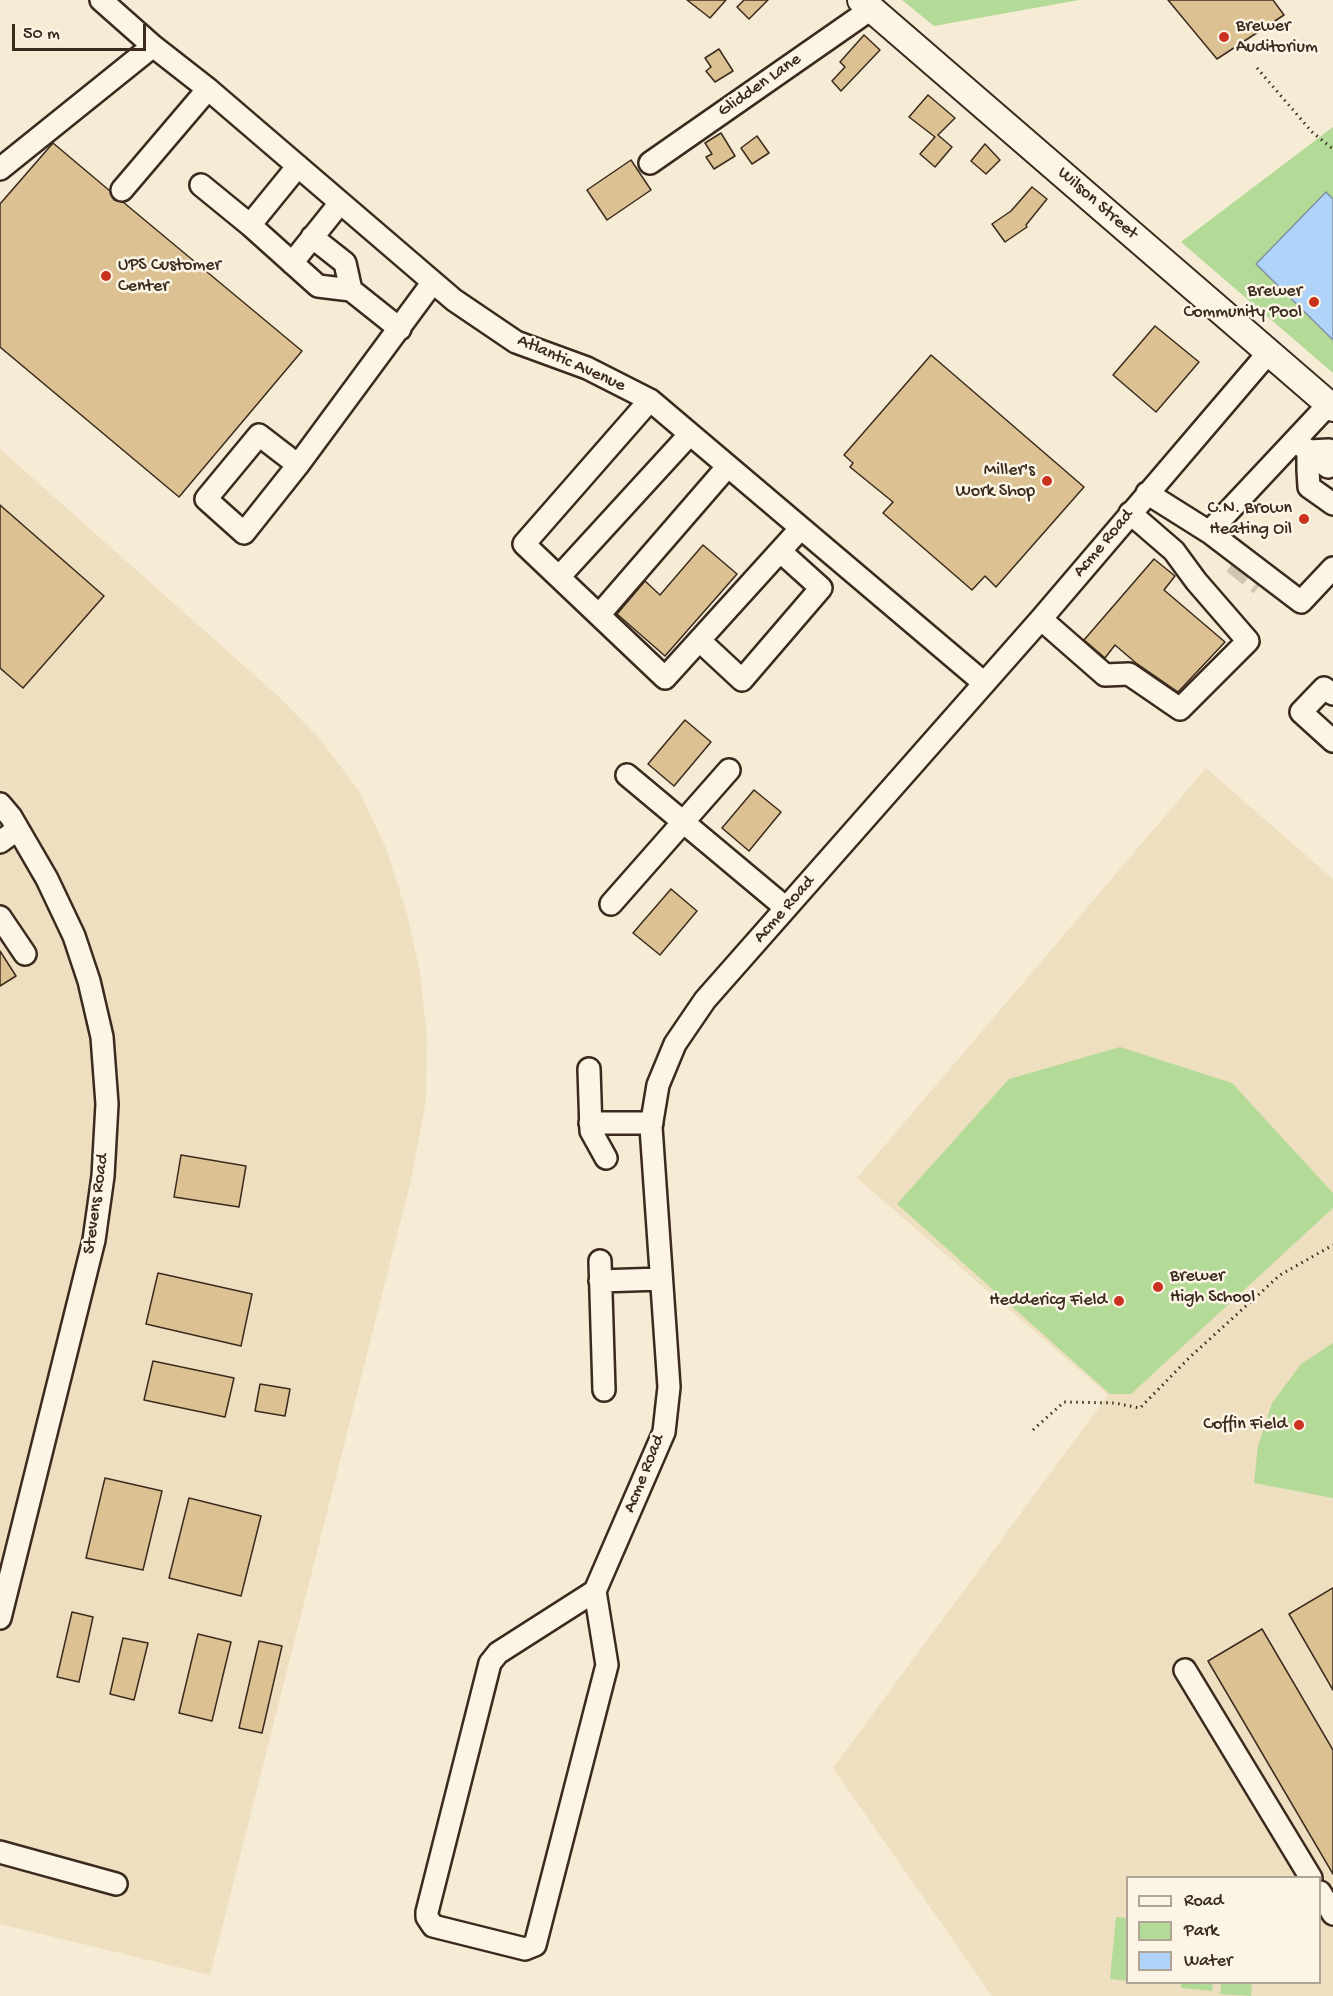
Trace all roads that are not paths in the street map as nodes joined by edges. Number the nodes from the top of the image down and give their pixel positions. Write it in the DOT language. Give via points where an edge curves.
graph roads {
  1 [pos="101,0"];
  2 [pos="866,5"];
  3 [pos="153,46"];
  4 [pos="208,89"];
  5 [pos="650,163"];
  6 [pos="298,166"];
  7 [pos="0,169"];
  8 [pos="201,185"];
  9 [pos="122,190"];
  10 [pos="340,203"];
  11 [pos="250,225"];
  12 [pos="312,237"];
  13 [pos="292,263"];
  14 [pos="433,282"];
  15 [pos="351,290"];
  16 [pos="400,329"];
  17 [pos="1269,352"];
  18 [pos="650,400"];
  19 [pos="1331,406"];
  20 [pos="690,434"];
  21 [pos="1302,445"];
  22 [pos="1330,460"];
  23 [pos="298,465"];
  24 [pos="728,466"];
  25 [pos="1147,493"];
  26 [pos="1333,504"];
  27 [pos="1130,513"];
  28 [pos="801,528"];
  29 [pos="1214,535"];
  30 [pos="781,552"];
  31 [pos="1233,563"];
  32 [pos="1333,568"];
  33 [pos="559,578"];
  34 [pos="1260,585"];
  35 [pos="1293,596"];
  36 [pos="599,615"];
  37 [pos="1041,619"];
  38 [pos="700,641"];
  39 [pos="984,683"];
  40 [pos="1333,694"];
  41 [pos="1333,741"];
  42 [pos="729,770"];
  43 [pos="627,775"];
  44 [pos="0,804"];
  45 [pos="682,823"];
  46 [pos="18,829"];
  47 [pos="0,842"];
  48 [pos="611,904"];
  49 [pos="786,908"];
  50 [pos="0,916"];
  51 [pos="25,954"];
  52 [pos="589,1070"];
  53 [pos="590,1123"];
  54 [pos="652,1123"];
  55 [pos="606,1158"];
  56 [pos="662,1278"];
  57 [pos="604,1390"];
  58 [pos="595,1591"];
  59 [pos="0,1618"];
  60 [pos="1185,1670"];
  61 [pos="0,1852"];
  62 [pos="1310,1876"];
  63 [pos="116,1884"];
  64 [pos="1321,1894"];
  65 [pos="1333,1914"];
  1 -- 3 [label="street, Atlantic Avenue"];
  2 -- 5 [label="street, Glidden Lane"];
  2 -- 17 [label="main road, Wilson Street"];
  3 -- 4 [label="street, Atlantic Avenue"];
  3 -- 7 [label="street"];
  4 -- 6 [label="street, Atlantic Avenue"];
  4 -- 9 [label="street"];
  6 -- 10 [label="street, Atlantic Avenue"];
  6 -- 11 [label="street"];
  8 -- 11 [label="street"];
  10 -- 12 [label="street"];
  10 -- 14 [label="street, Atlantic Avenue"];
  11 -- 13 [label="street"];
  12 -- 13 [label="street"];
  12 -- 15 [label="street" via="345,263"];
  13 -- 15 [label="street" via="318,286"];
  14 -- 16 [label="street"];
  14 -- 18 [label="street, Atlantic Avenue" via="516,342 587,368"];
  15 -- 16 [label="street"];
  16 -- 23 [label="street"];
  17 -- 19 [label="main road, Wilson Street"];
  17 -- 25 [label="street, Acme Road"];
  18 -- 20 [label="street, Atlantic Avenue"];
  18 -- 33 [label="street" via="524,544"];
  19 -- 21 [label="street"];
  20 -- 24 [label="street, Atlantic Avenue"];
  20 -- 33 [label="street"];
  21 -- 22 [label="street"];
  21 -- 26 [label="street" via="1310,487"];
  21 -- 29 [label="street"];
  23 -- 23 [label="street" via="259,435 206,499 244,533"];
  24 -- 28 [label="street, Atlantic Avenue"];
  24 -- 36 [label="street"];
  25 -- 27 [label="street, Acme Road"];
  25 -- 29 [label="street"];
  27 -- 37 [label="street, Acme Road"];
  27 -- 37 [label="street" via="1174,551 1248,641 1180,709 1129,674 1105,675"];
  28 -- 30 [label="street"];
  28 -- 39 [label="street, Atlantic Avenue"];
  29 -- 31 [label="street" via="1218,549"];
  29 -- 35 [label="street"];
  30 -- 38 [label="street"];
  30 -- 38 [label="street" via="821,588 742,680"];
  32 -- 35 [label="street" via="1301,602"];
  33 -- 36 [label="street"];
  34 -- 35 [label="street" via="1278,600"];
  36 -- 38 [label="street" via="665,678"];
  37 -- 39 [label="street, Acme Road"];
  39 -- 49 [label="street, Acme Road"];
  40 -- 41 [label="street" via="1324,688 1301,712"];
  42 -- 45 [label="street"];
  43 -- 45 [label="street"];
  44 -- 46 [label="street, Stevens Road"];
  45 -- 48 [label="street"];
  45 -- 49 [label="street"];
  46 -- 47 [label="street"];
  46 -- 59 [label="street, Stevens Road" via="74,936 89,981 102,1037 107,1104 104,1176 94,1240"];
  49 -- 54 [label="street, Acme Road" via="705,1000 675,1044 658,1085"];
  50 -- 51 [label="street"];
  52 -- 53 [label="street"];
  53 -- 54 [label="street"];
  53 -- 55 [label="street"];
  54 -- 56 [label="street, Acme Road"];
  56 -- 57 [label="street" via="600,1271"];
  56 -- 58 [label="street, Acme Road" via="669,1387 664,1432"];
  58 -- 58 [label="street" via="607,1665 536,1945 525,1949 433,1926 428,1912 490,1663 498,1653"];
  60 -- 62 [label="street"];
  61 -- 63 [label="street"];
  64 -- 65 [label="street"];
}
